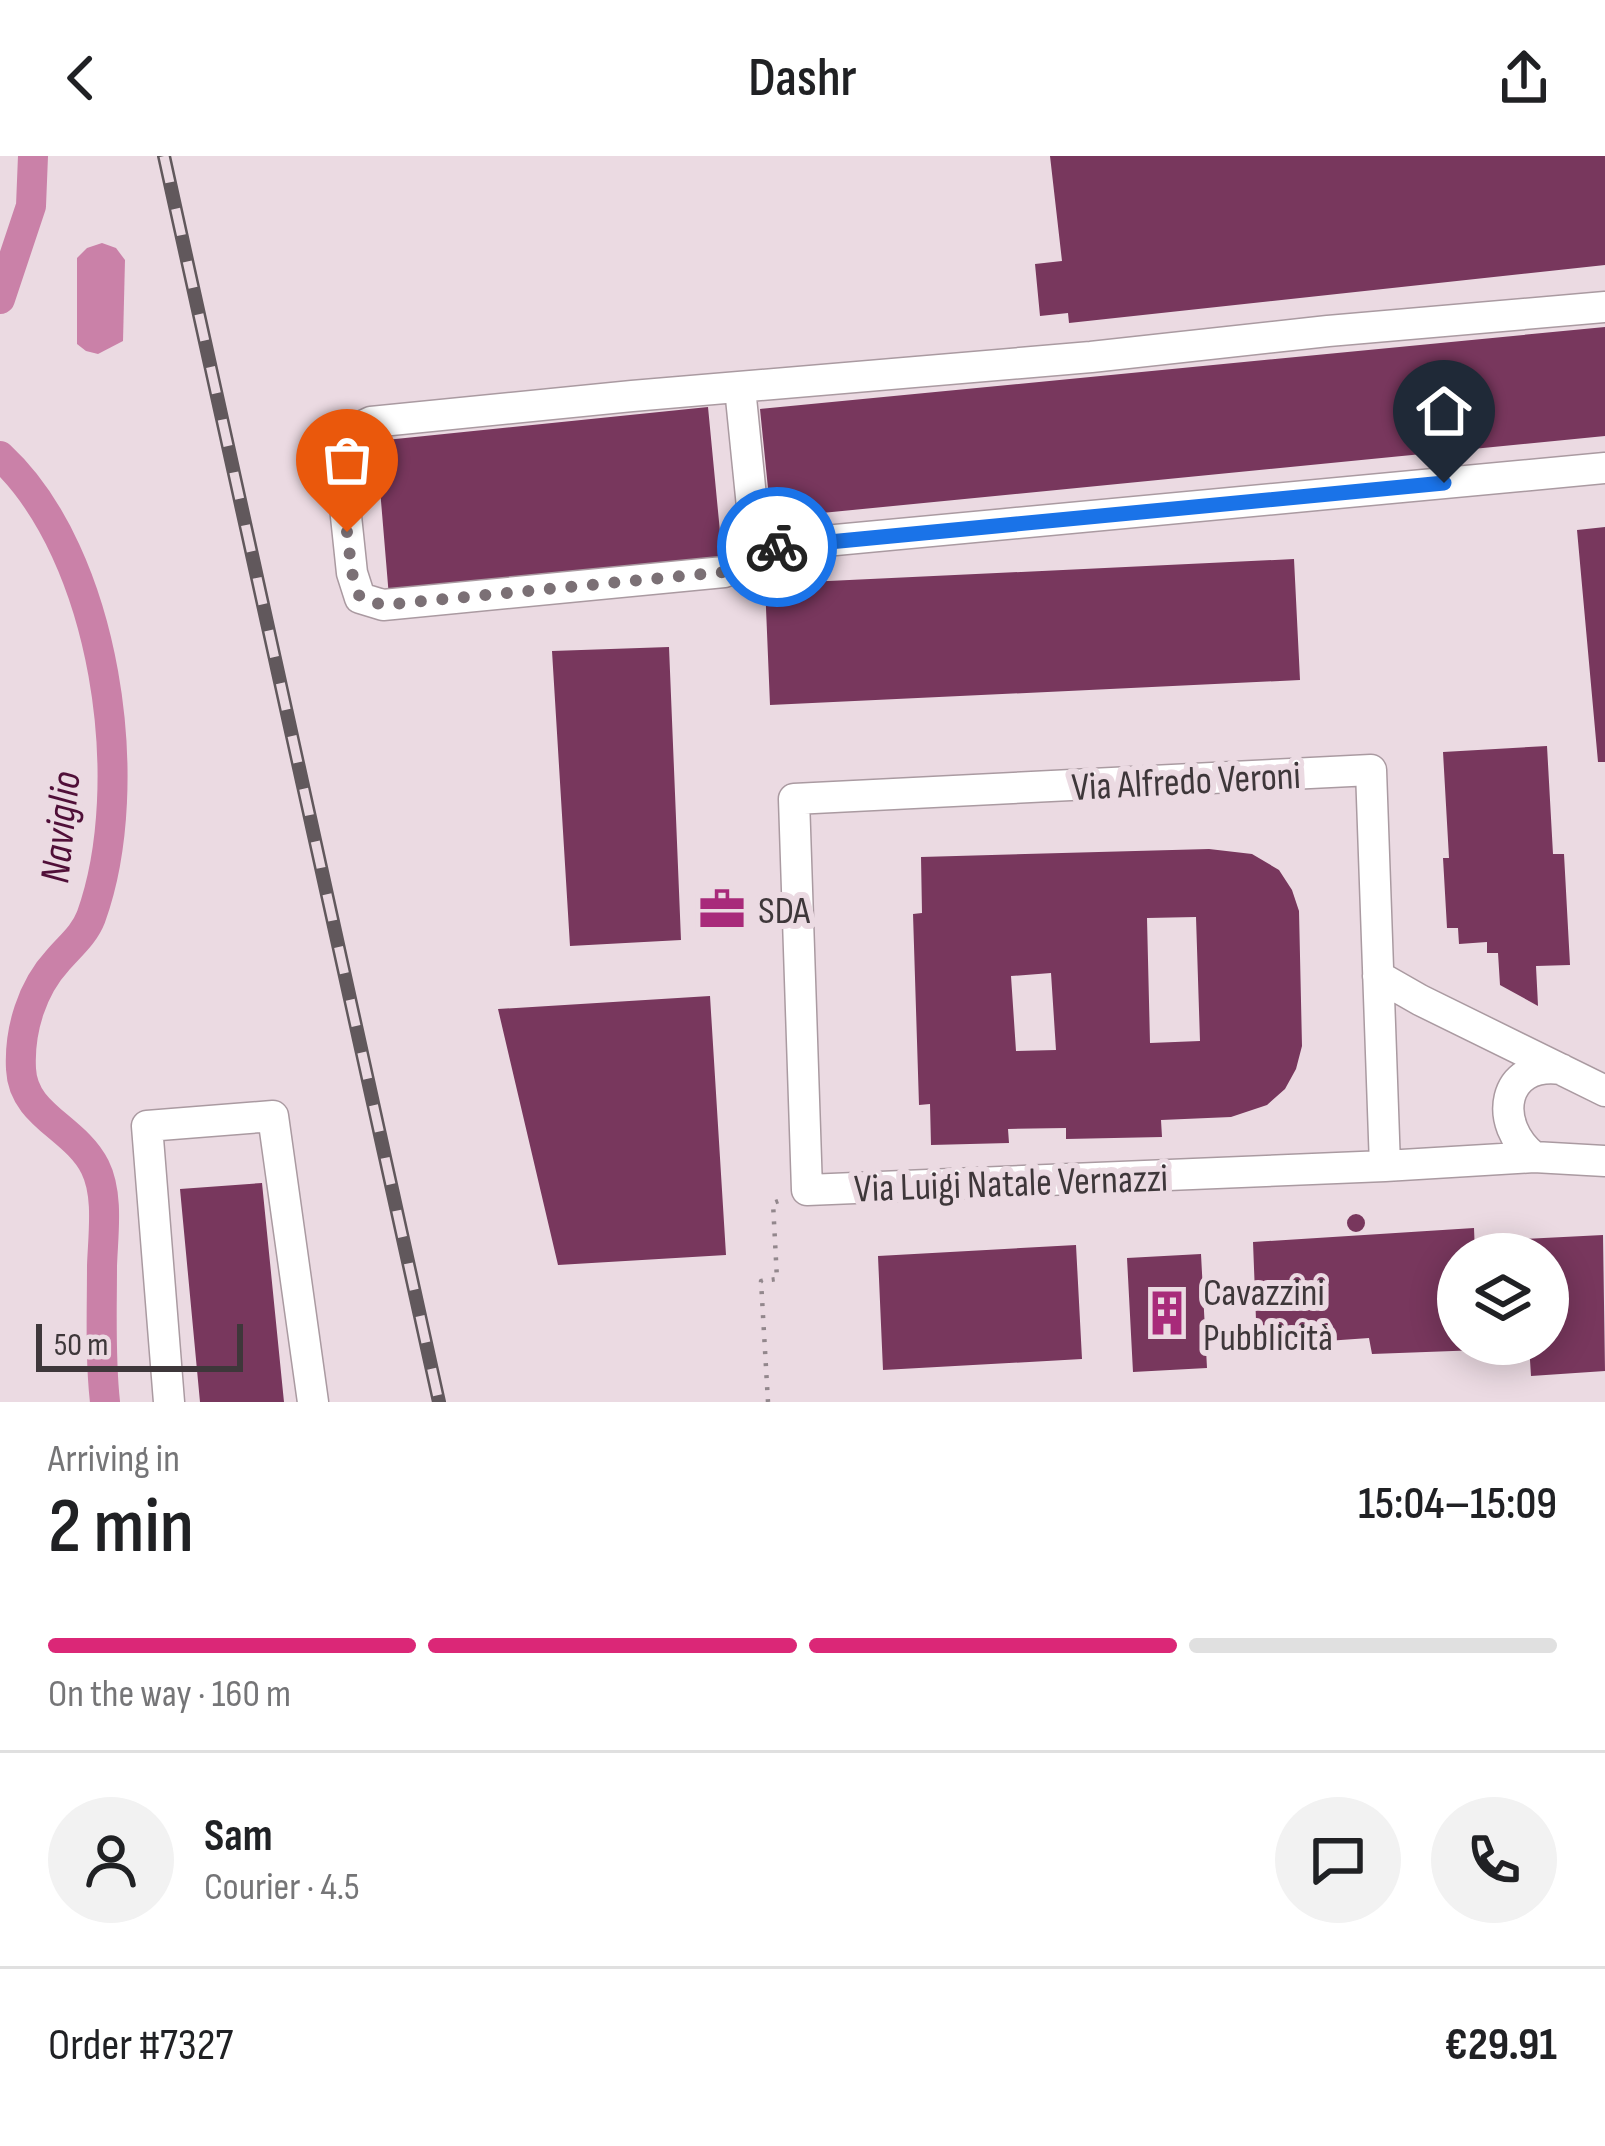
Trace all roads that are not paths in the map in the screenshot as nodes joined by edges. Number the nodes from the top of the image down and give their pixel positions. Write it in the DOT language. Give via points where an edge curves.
graph roads {
  1 [pos="1605,308"];
  2 [pos="740,388"];
  3 [pos="1605,468"];
  4 [pos="757,556"];
  5 [pos="794,799"];
  6 [pos="1378,976"];
  7 [pos="1561,1069"];
  8 [pos="1605,1091"];
  9 [pos="1534,1157"];
  10 [pos="1605,1161"];
  11 [pos="1385,1166"];
  12 [pos="170,1402"];
  13 [pos="313,1402"];
  1 -- 2 [label="street"];
  2 -- 4 [label="street"];
  2 -- 4 [label="street" via="371,422 339,449 352,573 360,598 383,605 724,572"];
  3 -- 4 [label="street" via="782,545"];
  5 -- 6 [label="street, Via Alfredo Veroni" via="1371,770"];
  5 -- 11 [label="street, Via Luigi Natale Vernazzi" via="807,1190"];
  6 -- 7 [label="street"];
  6 -- 11 [label="street, Via Alfredo Veroni"];
  7 -- 8 [label="street"];
  7 -- 9 [label="street" via="1535,1071 1507,1102 1515,1138"];
  9 -- 10 [label="street, Via Luigi Natale Vernazzi"];
  9 -- 11 [label="street, Via Luigi Natale Vernazzi"];
  12 -- 13 [label="street" via="147,1126 273,1116"];
}
